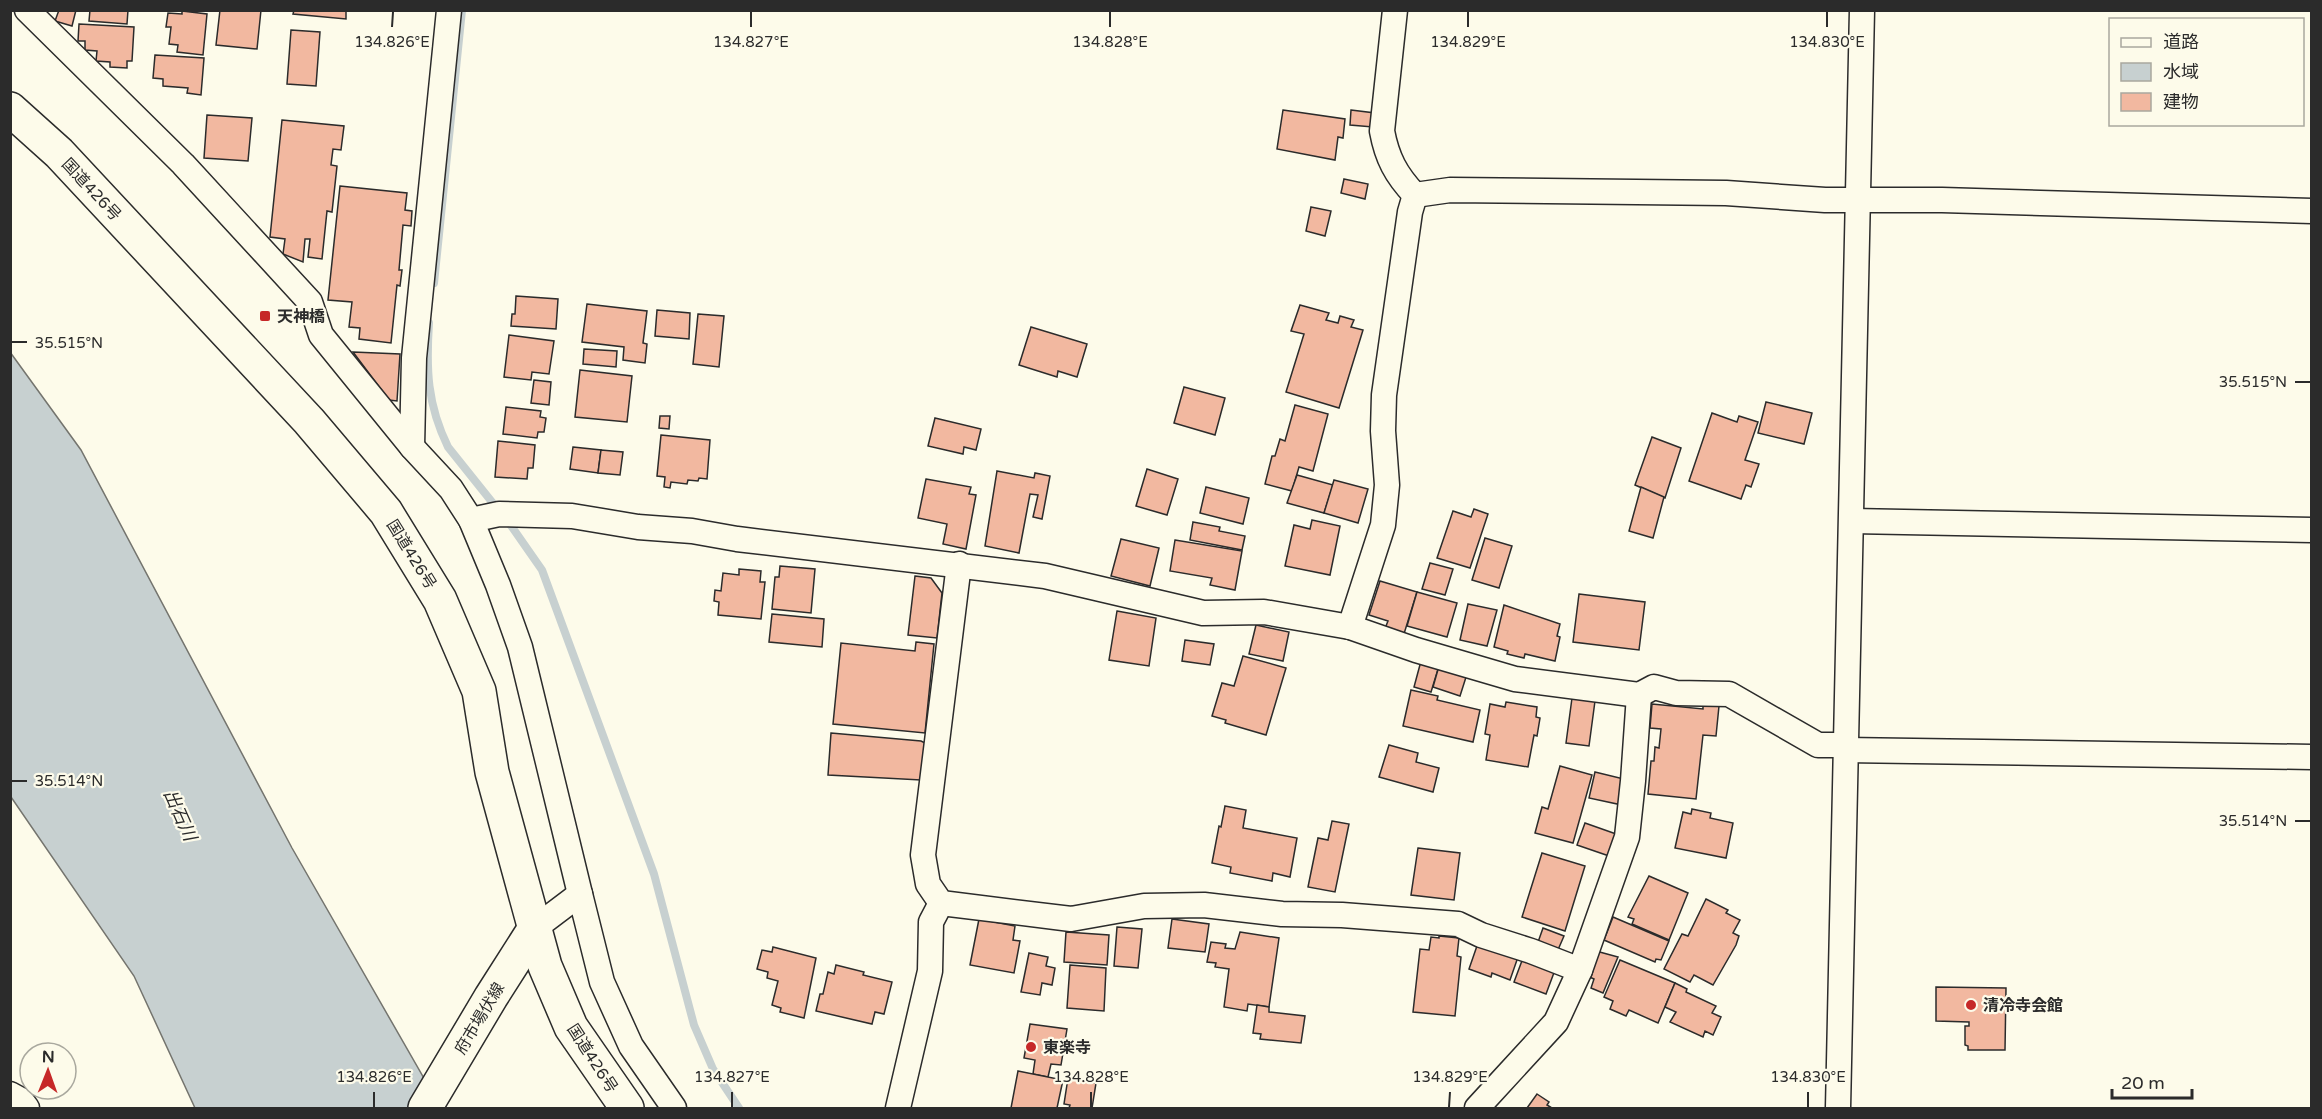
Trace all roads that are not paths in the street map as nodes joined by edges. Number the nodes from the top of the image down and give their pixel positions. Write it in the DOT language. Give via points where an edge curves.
graph roads {
  1 [pos="27,10"];
  2 [pos="449,10"];
  3 [pos="1395,10"];
  4 [pos="1862,10"];
  5 [pos="10,108"];
  6 [pos="1415,195"];
  7 [pos="1859,201"];
  8 [pos="2312,211"];
  9 [pos="412,447"];
  10 [pos="471,520"];
  11 [pos="1852,521"];
  12 [pos="2312,530"];
  13 [pos="959,564"];
  14 [pos="1350,627"];
  15 [pos="1639,695"];
  16 [pos="1845,748"];
  17 [pos="2312,758"];
  18 [pos="580,894"];
  19 [pos="941,903"];
  20 [pos="535,928"];
  21 [pos="1580,970"];
  22 [pos="10,1094"];
  23 [pos="27,1108"];
  24 [pos="425,1108"];
  25 [pos="627,1108"];
  26 [pos="674,1108"];
  27 [pos="898,1108"];
  28 [pos="1477,1108"];
  29 [pos="1838,1108"];
  1 -- 9 [label="street" via="183,164 310,302 321,335"];
  2 -- 9 [label="street" via="414,358"];
  3 -- 6 [label="street" via="1383,131 1399,178"];
  4 -- 7 [label="street"];
  5 -- 20 [label="main road, 国道426号" via="59,153 277,387 386,512 440,600 479,691 492,772"];
  6 -- 7 [label="street" via="1450,190 1726,193"];
  6 -- 14 [label="street" via="1384,395 1387,485 1383,525"];
  7 -- 8 [label="street"];
  7 -- 11 [label="street"];
  9 -- 10 [label="street" via="451,489"];
  10 -- 13 [label="street" via="499,514 572,516"];
  10 -- 18 [label="street" via="520,647"];
  11 -- 12 [label="street"];
  11 -- 16 [label="street"];
  13 -- 14 [label="street" via="1045,576 1203,613 1264,612"];
  13 -- 19 [label="street" via="923,855 927,884"];
  14 -- 15 [label="street" via="1515,679"];
  15 -- 16 [label="street" via="1654,687 1676,693 1730,694 1818,745"];
  15 -- 21 [label="street" via="1627,837"];
  16 -- 17 [label="street"];
  16 -- 29 [label="street"];
  18 -- 20 [label="street"];
  18 -- 26 [label="street" via="602,982 631,1046"];
  19 -- 21 [label="street" via="1071,920 1144,906 1204,905 1282,914 1458,924"];
  19 -- 27 [label="street" via="931,922 930,971"];
  20 -- 24 [label="main road, 府市場伏線"];
  20 -- 25 [label="main road, 国道426号" via="545,966 571,1027"];
  21 -- 28 [label="street" via="1556,1022"];
  22 -- 23 [label="street"];
}
